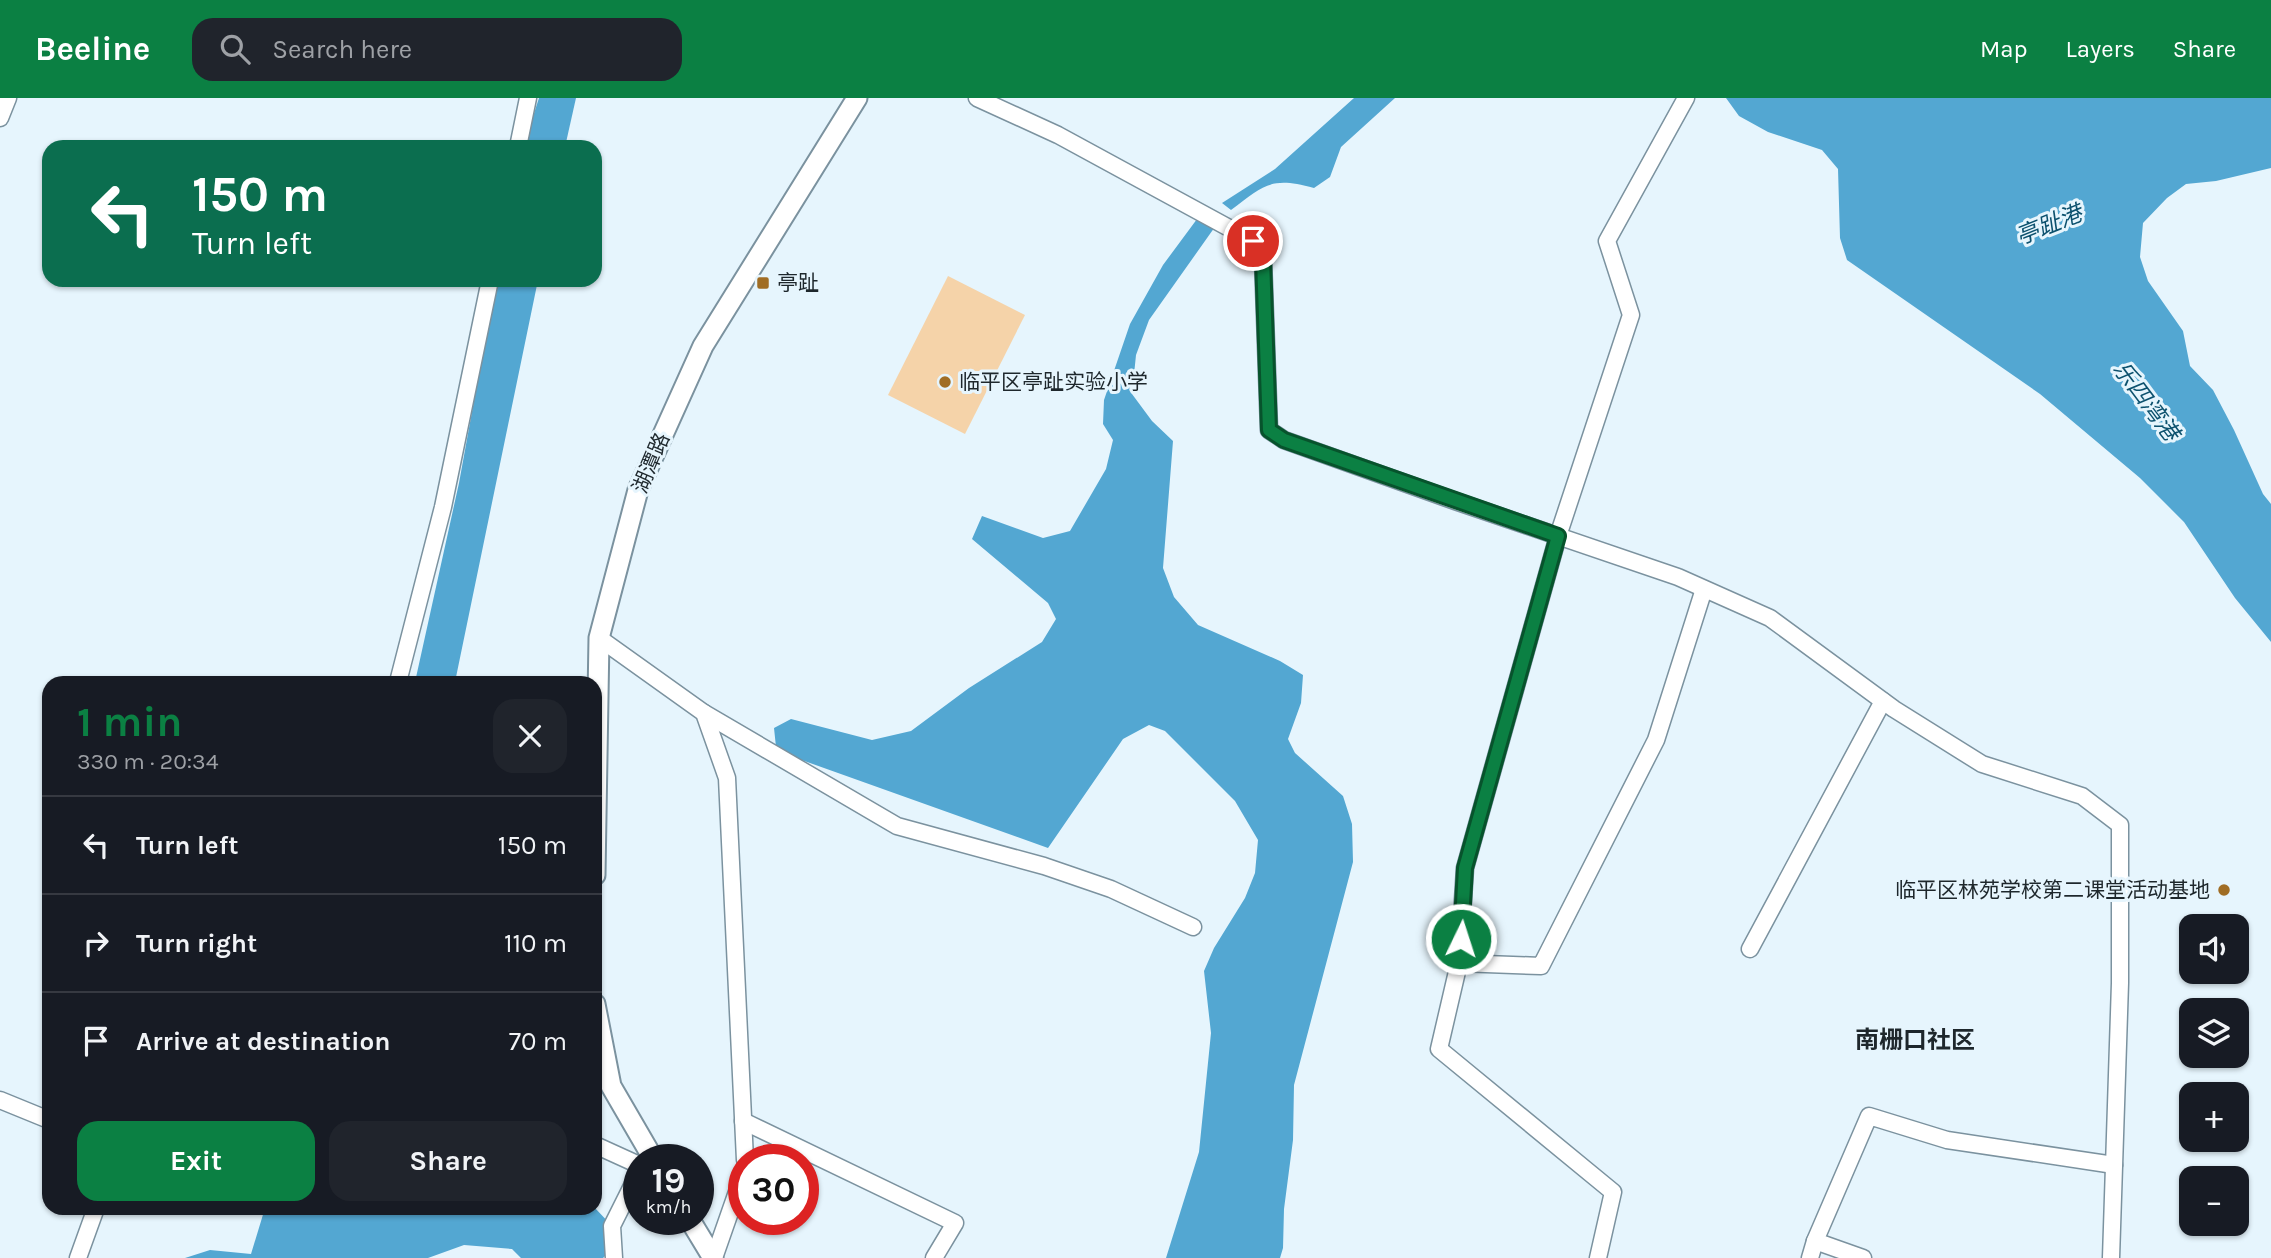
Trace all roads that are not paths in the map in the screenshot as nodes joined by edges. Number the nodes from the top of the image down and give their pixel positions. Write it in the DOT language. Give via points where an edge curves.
graph roads {
  1 [pos="8,98"];
  2 [pos="528,98"];
  3 [pos="857,98"];
  4 [pos="976,98"];
  5 [pos="1686,98"];
  6 [pos="0,118"];
  7 [pos="519,140"];
  8 [pos="489,287"];
  9 [pos="1558,536"];
  10 [pos="1704,589"];
  11 [pos="599,638"];
  12 [pos="400,676"];
  13 [pos="598,676"];
  14 [pos="1883,701"];
  15 [pos="704,713"];
  16 [pos="1193,927"];
  17 [pos="1750,949"];
  18 [pos="1459,963"];
  19 [pos="602,1040"];
  20 [pos="0,1100"];
  21 [pos="42,1117"];
  22 [pos="743,1121"];
  23 [pos="645,1144"];
  24 [pos="744,1144"];
  25 [pos="602,1148"];
  26 [pos="623,1158"];
  27 [pos="2114,1165"];
  28 [pos="623,1204"];
  29 [pos="93,1215"];
  30 [pos="728,1218"];
  31 [pos="699,1235"];
  32 [pos="1815,1241"];
  33 [pos="78,1258"];
  34 [pos="614,1258"];
  35 [pos="714,1258"];
  36 [pos="934,1258"];
  37 [pos="1598,1258"];
  38 [pos="1810,1258"];
  39 [pos="1863,1258"];
  40 [pos="2111,1258"];
  1 -- 6 [label="street"];
  2 -- 7 [label="street"];
  3 -- 11 [label="street, 湖潭路" via="703,346 638,489"];
  4 -- 9 [label="street" via="1058,135 1253,241 1263,259 1269,430 1284,440"];
  5 -- 9 [label="street" via="1607,242 1631,315"];
  8 -- 12 [label="street" via="443,507"];
  9 -- 10 [label="street"];
  9 -- 18 [label="street" via="1465,868"];
  10 -- 14 [label="street" via="1770,618"];
  10 -- 18 [label="street" via="1656,740 1541,967"];
  11 -- 13 [label="street, 湖潭路"];
  11 -- 15 [label="street"];
  14 -- 17 [label="street"];
  14 -- 27 [label="street" via="1982,764 2082,796 2120,825"];
  15 -- 16 [label="street" via="897,826 1044,866 1111,889"];
  15 -- 22 [label="street" via="727,778"];
  18 -- 37 [label="street" via="1439,1049 1613,1192"];
  19 -- 23 [label="street" via="611,1086"];
  20 -- 21 [label="street"];
  22 -- 24 [label="street"];
  22 -- 36 [label="street" via="955,1223"];
  25 -- 26 [label="street"];
  27 -- 32 [label="street" via="1947,1140 1869,1116"];
  27 -- 40 [label="street"];
  28 -- 34 [label="street" via="612,1226"];
  29 -- 33 [label="street"];
  30 -- 35 [label="street"];
  31 -- 35 [label="street"];
  32 -- 38 [label="street"];
  32 -- 39 [label="street"];
}
